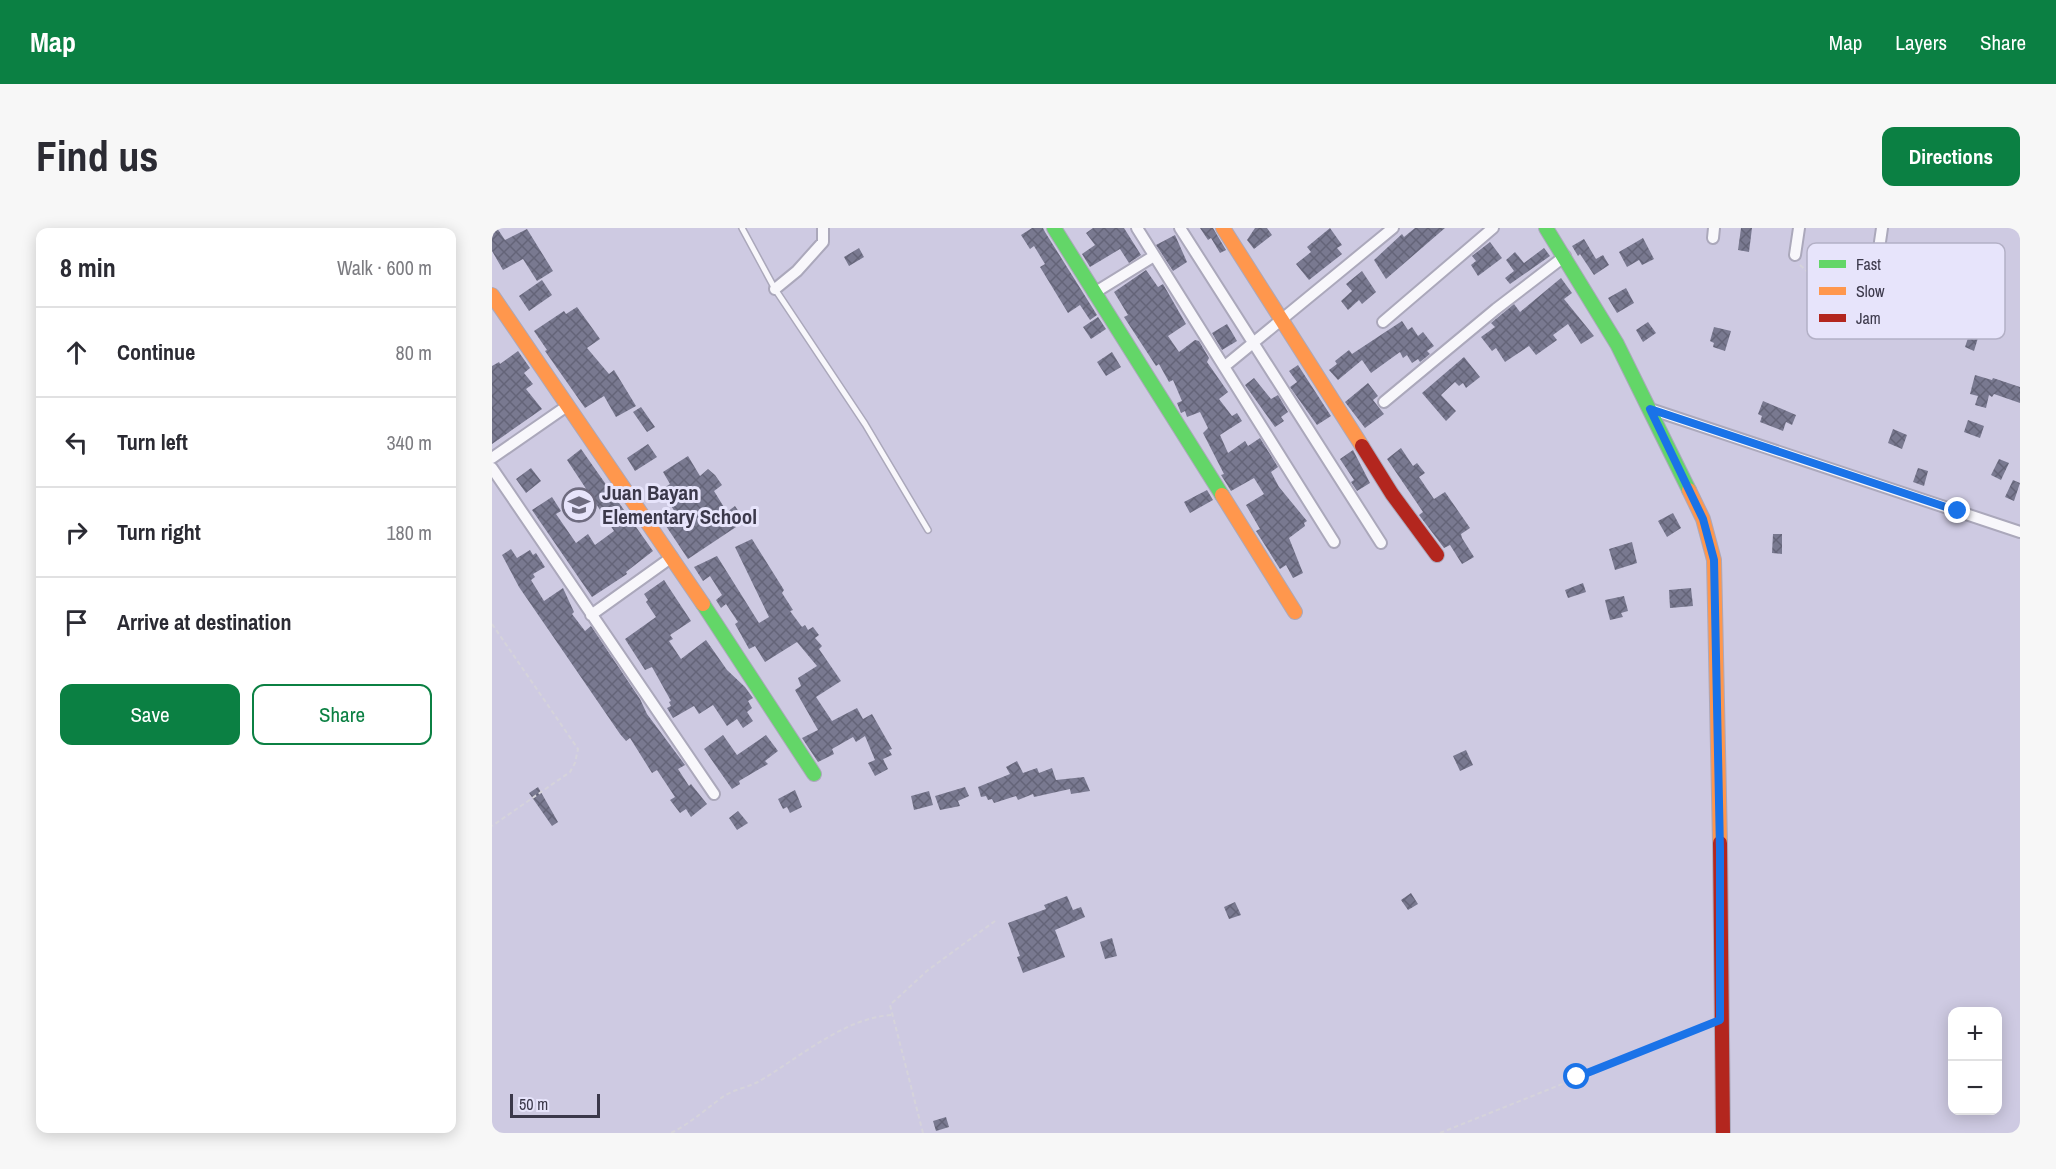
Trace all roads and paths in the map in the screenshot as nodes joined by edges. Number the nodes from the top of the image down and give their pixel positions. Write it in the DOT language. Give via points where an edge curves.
graph roads {
  1 [pos="742,228"];
  2 [pos="823,228"];
  3 [pos="1054,228"];
  4 [pos="1137,228"];
  5 [pos="1180,228"];
  6 [pos="1223,228"];
  7 [pos="1393,228"];
  8 [pos="1492,228"];
  9 [pos="1546,228"];
  10 [pos="1799,228"];
  11 [pos="1882,228"];
  12 [pos="1880,243"];
  13 [pos="1795,255"];
  14 [pos="1154,256"];
  15 [pos="1565,256"];
  16 [pos="1807,271"];
  17 [pos="775,289"];
  18 [pos="1094,293"];
  19 [pos="492,295"];
  20 [pos="1281,321"];
  21 [pos="1383,322"];
  22 [pos="1253,344"];
  23 [pos="1224,366"];
  24 [pos="1384,402"];
  25 [pos="567,406"];
  26 [pos="1650,409"];
  27 [pos="492,458"];
  28 [pos="492,468"];
  29 [pos="928,530"];
  30 [pos="2020,532"];
  31 [pos="1334,542"];
  32 [pos="1381,543"];
  33 [pos="1437,555"];
  34 [pos="672,557"];
  35 [pos="1294,612"];
  36 [pos="591,615"];
  37 [pos="492,624"];
  38 [pos="814,774"];
  39 [pos="714,794"];
  40 [pos="492,826"];
  41 [pos="995,921"];
  42 [pos="893,1015"];
  43 [pos="1720,1020"];
  44 [pos="671,1133"];
  45 [pos="924,1133"];
  46 [pos="1440,1133"];
  47 [pos="1723,1133"];
  1 -- 17 [label="lane"];
  2 -- 17 [label="street" via="823,242"];
  3 -- 18 [label="street"];
  4 -- 14 [label="street"];
  5 -- 22 [label="street"];
  6 -- 20 [label="street"];
  7 -- 20 [label="street"];
  8 -- 21 [label="street"];
  9 -- 15 [label="street"];
  10 -- 13 [label="street"];
  11 -- 12 [label="street"];
  13 -- 16 [label="path"];
  14 -- 18 [label="street"];
  14 -- 23 [label="street"];
  15 -- 24 [label="street"];
  15 -- 26 [label="street"];
  17 -- 29 [label="lane" via="865,424"];
  18 -- 35 [label="street"];
  19 -- 25 [label="street"];
  20 -- 22 [label="street"];
  20 -- 33 [label="street" via="1412,523"];
  22 -- 23 [label="street"];
  22 -- 32 [label="street"];
  23 -- 31 [label="street"];
  25 -- 27 [label="street"];
  25 -- 34 [label="street"];
  26 -- 30 [label="street"];
  26 -- 43 [label="street" via="1703,519 1714,560"];
  28 -- 36 [label="street"];
  34 -- 36 [label="street"];
  34 -- 38 [label="street"];
  36 -- 39 [label="street"];
  37 -- 40 [label="path" via="578,749 570,772"];
  41 -- 42 [label="path" via="928,970 890,1005"];
  42 -- 44 [label="path" via="852,1024 755,1083 722,1097 695,1120"];
  42 -- 45 [label="path"];
  43 -- 46 [label="path"];
  43 -- 47 [label="street"];
}
